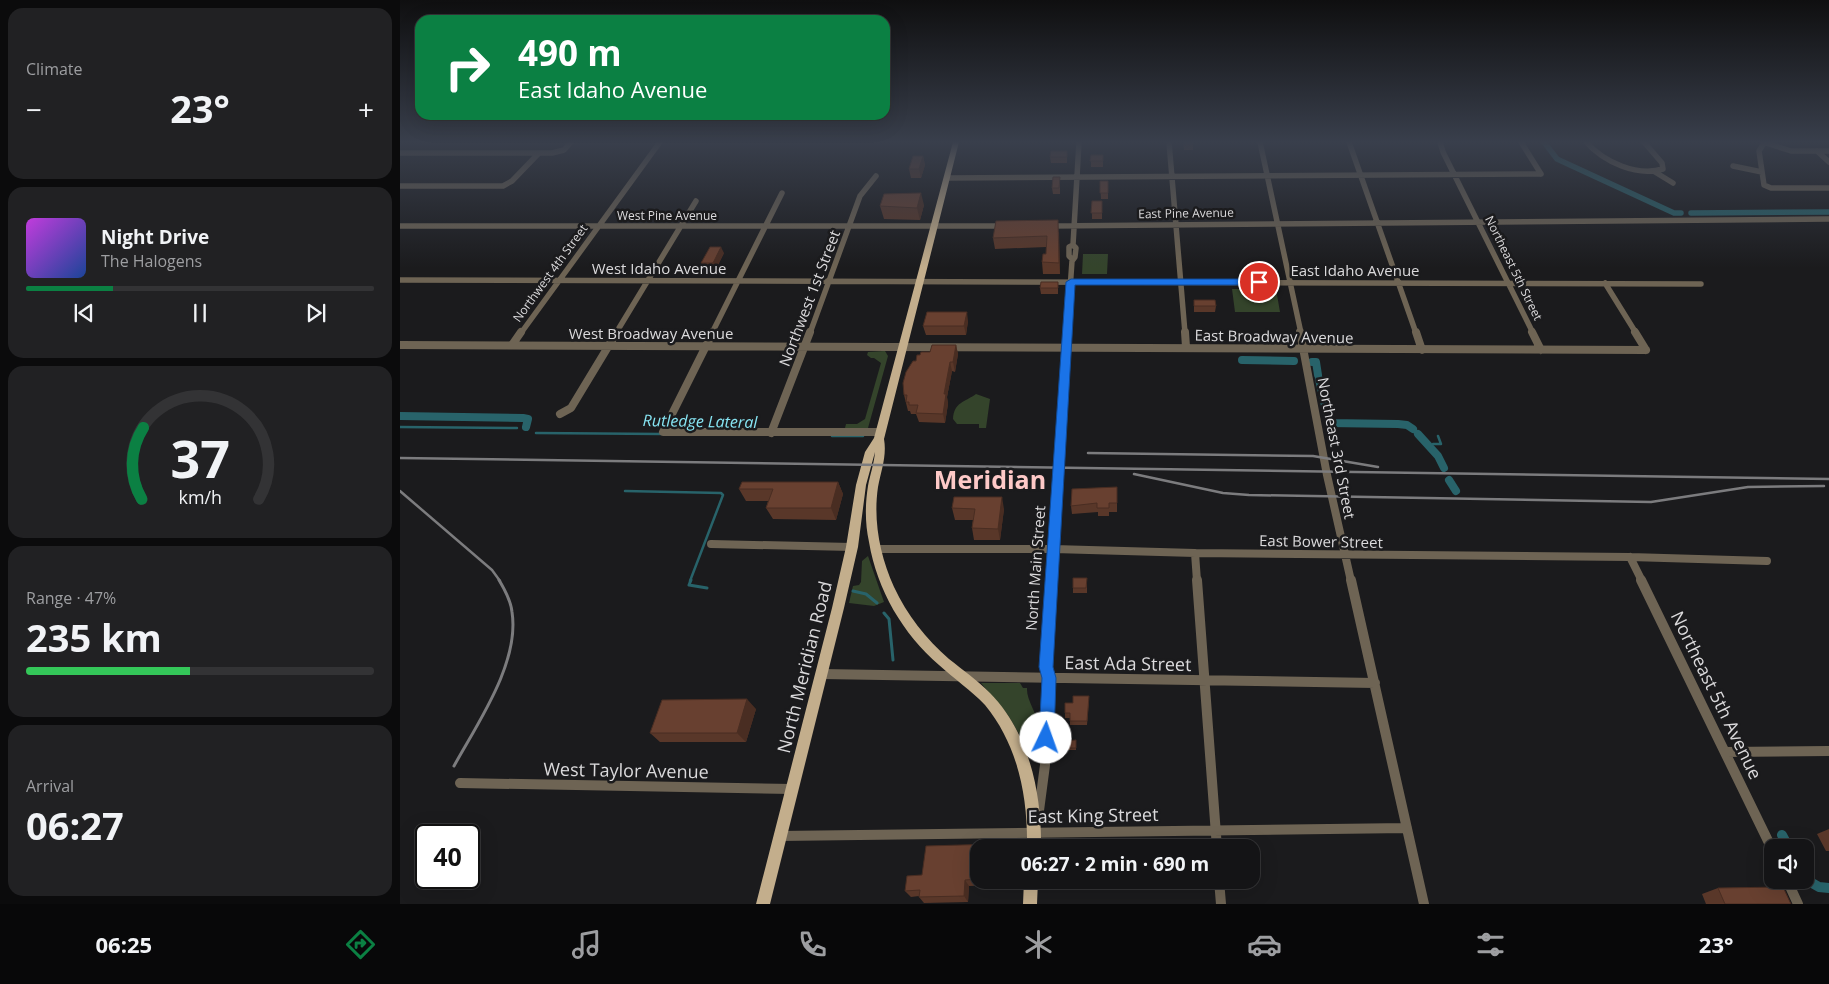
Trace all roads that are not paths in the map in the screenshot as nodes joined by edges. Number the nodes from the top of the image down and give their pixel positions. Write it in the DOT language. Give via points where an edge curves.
graph roads {
  1 [pos="508,184"];
  2 [pos="629,184"];
  3 [pos="869,184"];
  4 [pos="945,184"];
  5 [pos="1077,184"];
  6 [pos="1173,184"];
  7 [pos="1270,184"];
  8 [pos="1364,184"];
  9 [pos="1460,184"];
  10 [pos="1765,184"];
  11 [pos="400,186"];
  12 [pos="1829,188"];
  13 [pos="782,193"];
  14 [pos="696,201"];
  15 [pos="1829,219"];
  16 [pos="1479,222"];
  17 [pos="1379,223"];
  18 [pos="1176,224"];
  19 [pos="1279,224"];
  20 [pos="1074,225"];
  21 [pos="400,226"];
  22 [pos="598,226"];
  23 [pos="681,226"];
  24 [pos="766,226"];
  25 [pos="934,226"];
  26 [pos="1014,226"];
  27 [pos="1040,226"];
  28 [pos="850,227"];
  29 [pos="400,280"];
  30 [pos="559,280"];
  31 [pos="649,280"];
  32 [pos="739,280"];
  33 [pos="919,281"];
  34 [pos="830,282"];
  35 [pos="1071,282"];
  36 [pos="1181,282"];
  37 [pos="1291,282"];
  38 [pos="1400,283"];
  39 [pos="1509,283"];
  40 [pos="1605,283"];
  41 [pos="1701,284"];
  42 [pos="400,345"];
  43 [pos="512,345"];
  44 [pos="609,346"];
  45 [pos="707,346"];
  46 [pos="804,346"];
  47 [pos="902,346"];
  48 [pos="1066,347"];
  49 [pos="1186,347"];
  50 [pos="1304,349"];
  51 [pos="1422,350"];
  52 [pos="1541,350"];
  53 [pos="560,414"];
  54 [pos="771,432"];
  55 [pos="880,436"];
  56 [pos="712,544"];
  57 [pos="852,547"];
  58 [pos="876,549"];
  59 [pos="1054,549"];
  60 [pos="1194,554"];
  61 [pos="1345,555"];
  62 [pos="1630,557"];
  63 [pos="1767,561"];
  64 [pos="822,674"];
  65 [pos="962,676"];
  66 [pos="1049,678"];
  67 [pos="1204,680"];
  68 [pos="1375,683"];
  69 [pos="1725,752"];
  70 [pos="1829,752"];
  71 [pos="460,783"];
  72 [pos="792,789"];
  73 [pos="1407,828"];
  74 [pos="1216,831"];
  75 [pos="780,836"];
  76 [pos="970,839"];
  77 [pos="1034,839"];
  78 [pos="1034,839"];
  79 [pos="1054,839"];
  80 [pos="1216,839"];
  81 [pos="1767,839"];
  82 [pos="1031,889"];
  83 [pos="1219,889"];
  84 [pos="1791,889"];
  85 [pos="763,904"];
  86 [pos="1030,904"];
  87 [pos="1220,904"];
  88 [pos="1424,904"];
  89 [pos="1798,904"];
  1 -- 11 [label="street"];
  2 -- 22 [label="street, Northwest 4th Street"];
  3 -- 28 [label="street, Northwest 1st Street" via="860,196"];
  4 -- 25 [label="main road, North Meridian Road"];
  5 -- 20 [label="street, North Main Street"];
  6 -- 18 [label="street"];
  7 -- 19 [label="street, Northeast 3rd Street"];
  8 -- 17 [label="street"];
  9 -- 16 [label="street, Northeast 5th Street"];
  10 -- 12 [label="street" via="1767,187"];
  13 -- 24 [label="street"];
  14 -- 23 [label="street"];
  15 -- 16 [label="street, East Pine Avenue"];
  16 -- 17 [label="street, East Pine Avenue"];
  16 -- 39 [label="street, Northeast 5th Street"];
  17 -- 19 [label="street, East Pine Avenue"];
  17 -- 38 [label="street"];
  18 -- 19 [label="street, East Pine Avenue"];
  18 -- 20 [label="street, East Pine Avenue"];
  18 -- 36 [label="street"];
  19 -- 37 [label="street, Northeast 3rd Street"];
  20 -- 27 [label="street, East Pine Avenue"];
  20 -- 35 [label="street, North Main Street" via="1073,245 1076,248"];
  21 -- 22 [label="street, West Pine Avenue"];
  22 -- 23 [label="street, West Pine Avenue"];
  22 -- 30 [label="street, Northwest 4th Street"];
  23 -- 24 [label="street, West Pine Avenue"];
  23 -- 31 [label="street"];
  24 -- 28 [label="street, West Pine Avenue"];
  24 -- 32 [label="street"];
  25 -- 26 [label="street"];
  25 -- 28 [label="street, West Pine Avenue"];
  25 -- 33 [label="main road, North Meridian Road"];
  28 -- 34 [label="street, Northwest 1st Street"];
  29 -- 30 [label="street, West Idaho Avenue"];
  30 -- 31 [label="street, West Idaho Avenue"];
  30 -- 43 [label="street, Northwest 4th Street"];
  31 -- 32 [label="street, West Idaho Avenue"];
  31 -- 44 [label="street"];
  32 -- 34 [label="street, West Idaho Avenue"];
  32 -- 45 [label="street"];
  33 -- 34 [label="street, West Idaho Avenue"];
  33 -- 35 [label="street, East Idaho Avenue"];
  33 -- 47 [label="main road, North Meridian Road"];
  34 -- 46 [label="street, Northwest 1st Street"];
  35 -- 36 [label="street, East Idaho Avenue"];
  35 -- 48 [label="street, North Main Street"];
  36 -- 37 [label="street, East Idaho Avenue"];
  36 -- 49 [label="street"];
  37 -- 38 [label="street, East Idaho Avenue"];
  37 -- 50 [label="street, Northeast 3rd Street"];
  38 -- 39 [label="street, East Idaho Avenue"];
  38 -- 51 [label="street"];
  39 -- 40 [label="street, East Idaho Avenue"];
  39 -- 52 [label="street, Northeast 5th Street"];
  40 -- 41 [label="street, East Idaho Avenue"];
  40 -- 52 [label="street, East Broadway Avenue" via="1646,350"];
  42 -- 43 [label="street, West Broadway Avenue"];
  43 -- 44 [label="street, West Broadway Avenue"];
  44 -- 45 [label="street, West Broadway Avenue"];
  44 -- 53 [label="street" via="571,408"];
  45 -- 46 [label="street, West Broadway Avenue"];
  45 -- 54 [label="street" via="663,432"];
  46 -- 47 [label="street, West Broadway Avenue"];
  46 -- 54 [label="street, Northwest 1st Street"];
  47 -- 48 [label="street, East Broadway Avenue"];
  47 -- 55 [label="main road, North Meridian Road"];
  48 -- 49 [label="street, East Broadway Avenue"];
  48 -- 59 [label="street, North Main Street"];
  49 -- 50 [label="street, East Broadway Avenue"];
  50 -- 51 [label="street, East Broadway Avenue"];
  50 -- 61 [label="street, Northeast 3rd Street"];
  51 -- 52 [label="street, East Broadway Avenue"];
  54 -- 55 [label="street"];
  55 -- 57 [label="main road, North Meridian Road" via="866,464"];
  55 -- 58 [label="main road, North Meridian Road" via="882,452 872,504"];
  56 -- 57 [label="street"];
  57 -- 64 [label="main road, North Meridian Road"];
  58 -- 59 [label="street, East Bower Street"];
  58 -- 65 [label="main road, North Meridian Road" via="883,576 899,609 924,644"];
  59 -- 60 [label="street, East Bower Street"];
  59 -- 66 [label="street, North Main Street" via="1046,667"];
  60 -- 61 [label="street, East Bower Street"];
  60 -- 67 [label="street"];
  61 -- 62 [label="street, East Bower Street"];
  61 -- 68 [label="street, Northeast 3rd Street"];
  62 -- 63 [label="street, East Bower Street"];
  62 -- 69 [label="street, Northeast 5th Avenue"];
  64 -- 65 [label="street, East Ada Street"];
  64 -- 72 [label="main road, North Meridian Road"];
  65 -- 66 [label="street, East Ada Street"];
  65 -- 77 [label="main road, North Meridian Road" via="989,701 1019,752 1027,776"];
  66 -- 67 [label="street, East Ada Street"];
  66 -- 78 [label="street, North Main Street" via="1043,790"];
  67 -- 68 [label="street, East Ada Street"];
  67 -- 74 [label="street"];
  68 -- 73 [label="street, Northeast 3rd Street"];
  69 -- 70 [label="street"];
  69 -- 81 [label="street, Northeast 5th Avenue"];
  71 -- 72 [label="street, West Taylor Avenue"];
  72 -- 75 [label="main road, North Meridian Road"];
  73 -- 74 [label="street, East King Street"];
  73 -- 88 [label="street, Northeast 3rd Street"];
  74 -- 79 [label="street, East King Street"];
  74 -- 80 [label="street"];
  75 -- 76 [label="street, East King Street"];
  75 -- 85 [label="main road, North Meridian Road"];
  82 -- 86 [label="main road"];
  83 -- 87 [label="street"];
  84 -- 89 [label="street"];
}
